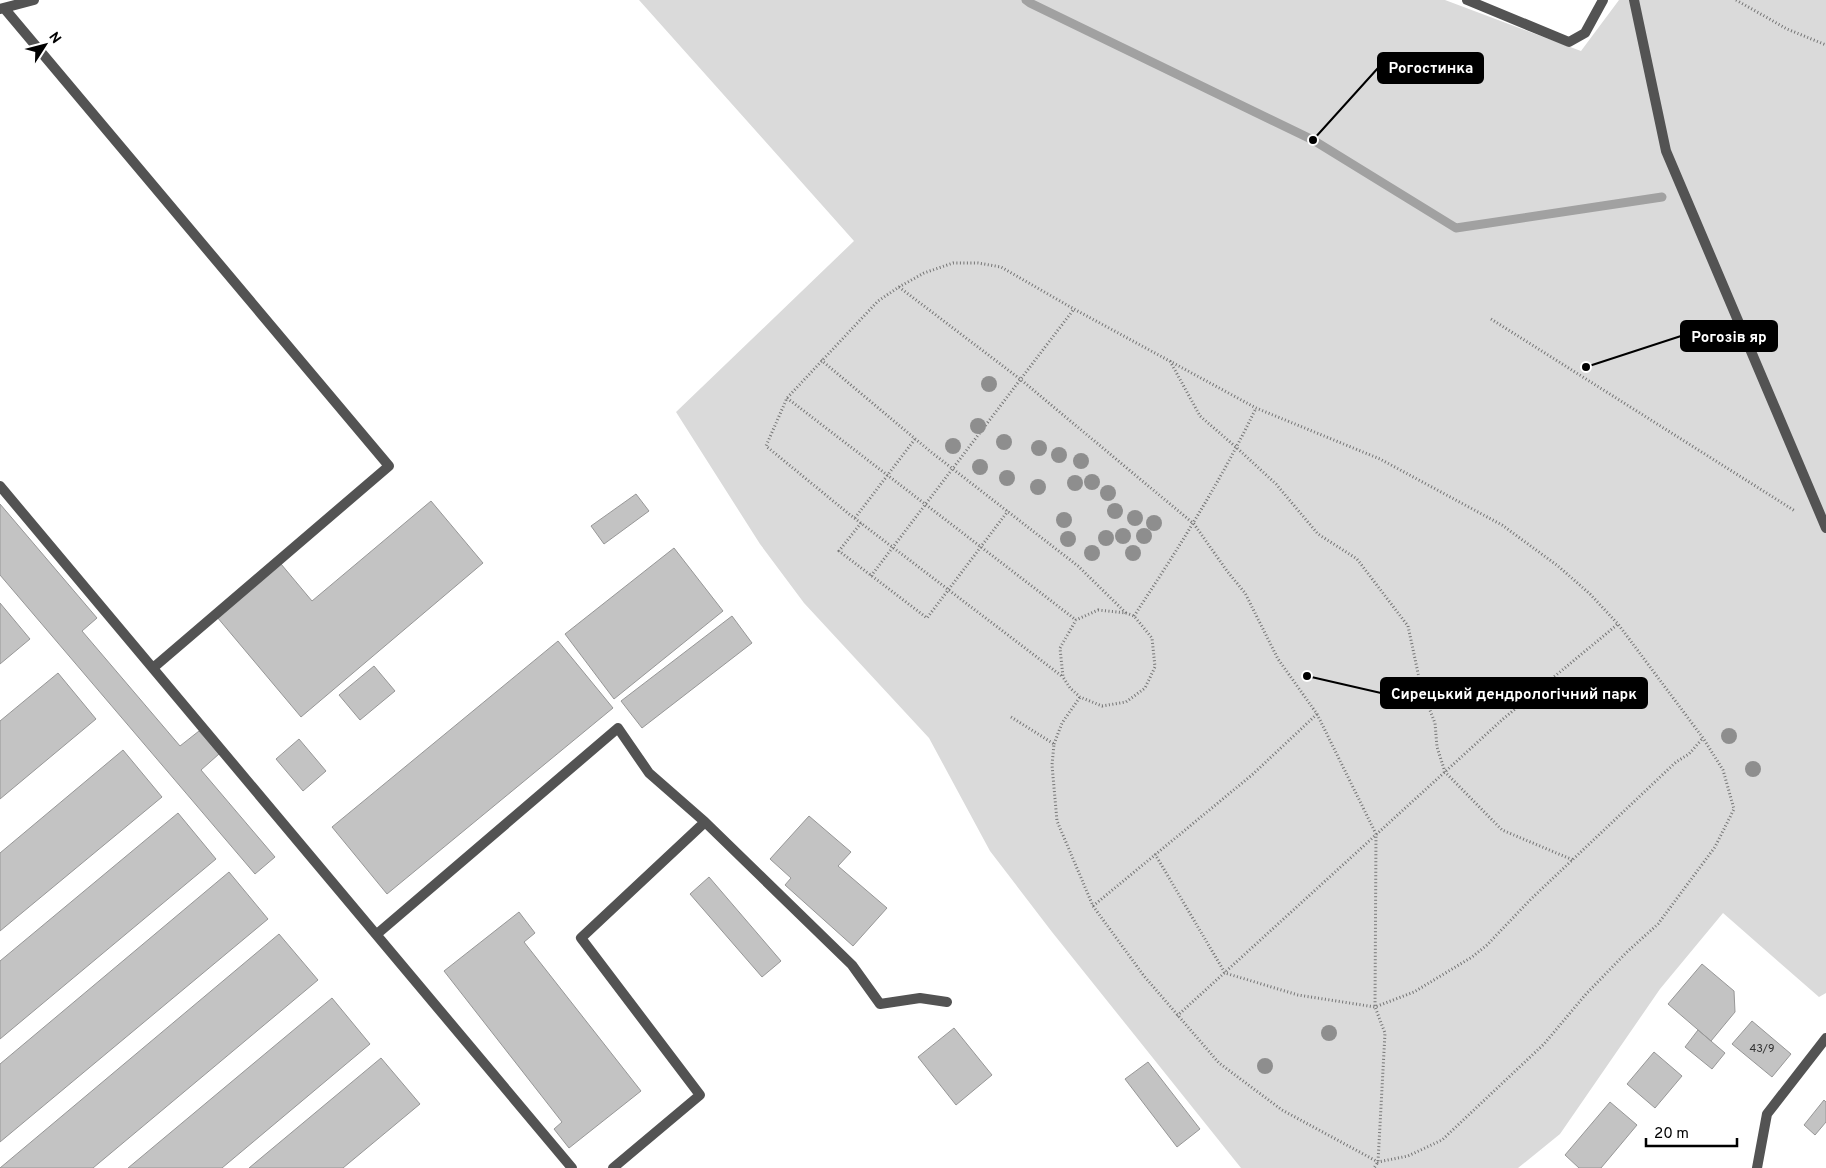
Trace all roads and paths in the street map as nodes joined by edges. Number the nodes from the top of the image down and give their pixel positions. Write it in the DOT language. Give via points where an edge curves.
graph roads {
  1 [pos="34,0"];
  2 [pos="1467,0"];
  3 [pos="1603,0"];
  4 [pos="1634,0"];
  5 [pos="1736,0"];
  6 [pos="2,8"];
  7 [pos="1826,45"];
  8 [pos="899,287"];
  9 [pos="1074,309"];
  10 [pos="1491,320"];
  11 [pos="822,360"];
  12 [pos="1169,360"];
  13 [pos="1020,378"];
  14 [pos="787,398"];
  15 [pos="1256,408"];
  16 [pos="915,439"];
  17 [pos="1238,448"];
  18 [pos="952,468"];
  19 [pos="887,476"];
  20 [pos="0,486"];
  21 [pos="925,505"];
  22 [pos="1008,511"];
  23 [pos="1801,514"];
  24 [pos="855,518"];
  25 [pos="861,523"];
  26 [pos="1194,524"];
  27 [pos="1826,528"];
  28 [pos="893,547"];
  29 [pos="980,547"];
  30 [pos="871,576"];
  31 [pos="949,590"];
  32 [pos="1126,613"];
  33 [pos="1134,616"];
  34 [pos="1076,620"];
  35 [pos="1618,624"];
  36 [pos="153,668"];
  37 [pos="1063,677"];
  38 [pos="1080,697"];
  39 [pos="1317,714"];
  40 [pos="1012,717"];
  41 [pos="1703,738"];
  42 [pos="1054,744"];
  43 [pos="1445,772"];
  44 [pos="705,822"];
  45 [pos="1376,834"];
  46 [pos="1155,854"];
  47 [pos="1573,860"];
  48 [pos="1093,906"];
  49 [pos="377,934"];
  50 [pos="1225,973"];
  51 [pos="947,1002"];
  52 [pos="1375,1007"];
  53 [pos="1177,1016"];
  54 [pos="1826,1038"];
  55 [pos="1378,1162"];
  56 [pos="572,1168"];
  57 [pos="613,1168"];
  58 [pos="1374,1168"];
  59 [pos="1757,1168"];
  1 -- 6 [label="lane"];
  2 -- 3 [label="lane" via="1569,42 1585,33"];
  4 -- 27 [label="lane" via="1666,151"];
  5 -- 7 [label="path" via="1787,29"];
  6 -- 36 [label="lane" via="389,466"];
  8 -- 9 [label="path" via="924,273 953,263 978,263 1001,267"];
  8 -- 11 [label="path" via="878,302"];
  8 -- 13 [label="path"];
  9 -- 12 [label="path"];
  9 -- 13 [label="path"];
  10 -- 23 [label="path"];
  11 -- 14 [label="path"];
  11 -- 16 [label="path"];
  12 -- 15 [label="path"];
  12 -- 17 [label="path" via="1200,416"];
  13 -- 18 [label="path"];
  13 -- 26 [label="path"];
  14 -- 19 [label="path"];
  14 -- 24 [label="path" via="766,446"];
  15 -- 17 [label="path"];
  15 -- 35 [label="path" via="1380,459 1502,525 1558,566"];
  16 -- 18 [label="path"];
  16 -- 19 [label="path"];
  17 -- 26 [label="path"];
  17 -- 43 [label="path" via="1276,484 1318,534 1357,559 1408,626 1420,687 1435,723 1437,747"];
  18 -- 21 [label="path"];
  18 -- 22 [label="path"];
  19 -- 21 [label="path"];
  19 -- 24 [label="path"];
  20 -- 36 [label="lane"];
  21 -- 28 [label="path"];
  21 -- 29 [label="path"];
  22 -- 29 [label="path"];
  22 -- 32 [label="path" via="1078,566"];
  24 -- 25 [label="path"];
  25 -- 28 [label="path"];
  25 -- 30 [label="path" via="839,551"];
  26 -- 33 [label="path"];
  26 -- 39 [label="path" via="1245,593 1278,659"];
  28 -- 30 [label="path"];
  28 -- 31 [label="path"];
  29 -- 31 [label="path"];
  29 -- 34 [label="path"];
  30 -- 31 [label="path" via="927,618"];
  31 -- 37 [label="path"];
  32 -- 33 [label="path"];
  32 -- 34 [label="path" via="1098,610"];
  33 -- 38 [label="path" via="1152,638 1155,666 1145,688 1126,702 1102,706"];
  34 -- 37 [label="path" via="1060,648"];
  35 -- 41 [label="path"];
  35 -- 43 [label="path" via="1503,718"];
  36 -- 49 [label="lane"];
  37 -- 38 [label="path"];
  38 -- 42 [label="path" via="1062,723"];
  39 -- 45 [label="path"];
  39 -- 46 [label="path" via="1253,774"];
  40 -- 42 [label="path"];
  41 -- 47 [label="path"];
  41 -- 55 [label="path" via="1722,770 1734,809 1715,848 1658,924 1586,994 1544,1044 1442,1140 1408,1156"];
  42 -- 48 [label="path" via="1052,765 1058,821"];
  43 -- 45 [label="path"];
  43 -- 47 [label="path" via="1502,830"];
  44 -- 49 [label="lane" via="649,773 618,728"];
  44 -- 51 [label="lane" via="852,965 880,1004 920,998"];
  44 -- 57 [label="lane" via="581,938 700,1095"];
  45 -- 50 [label="path"];
  45 -- 52 [label="path"];
  46 -- 48 [label="path"];
  46 -- 50 [label="path"];
  47 -- 52 [label="path" via="1472,957 1414,992"];
  48 -- 53 [label="path"];
  49 -- 56 [label="lane"];
  50 -- 52 [label="path" via="1298,995"];
  50 -- 53 [label="path"];
  52 -- 55 [label="path" via="1385,1033"];
  53 -- 55 [label="path" via="1219,1063 1282,1110"];
  54 -- 59 [label="lane" via="1767,1114"];
  55 -- 58 [label="path"];
}
